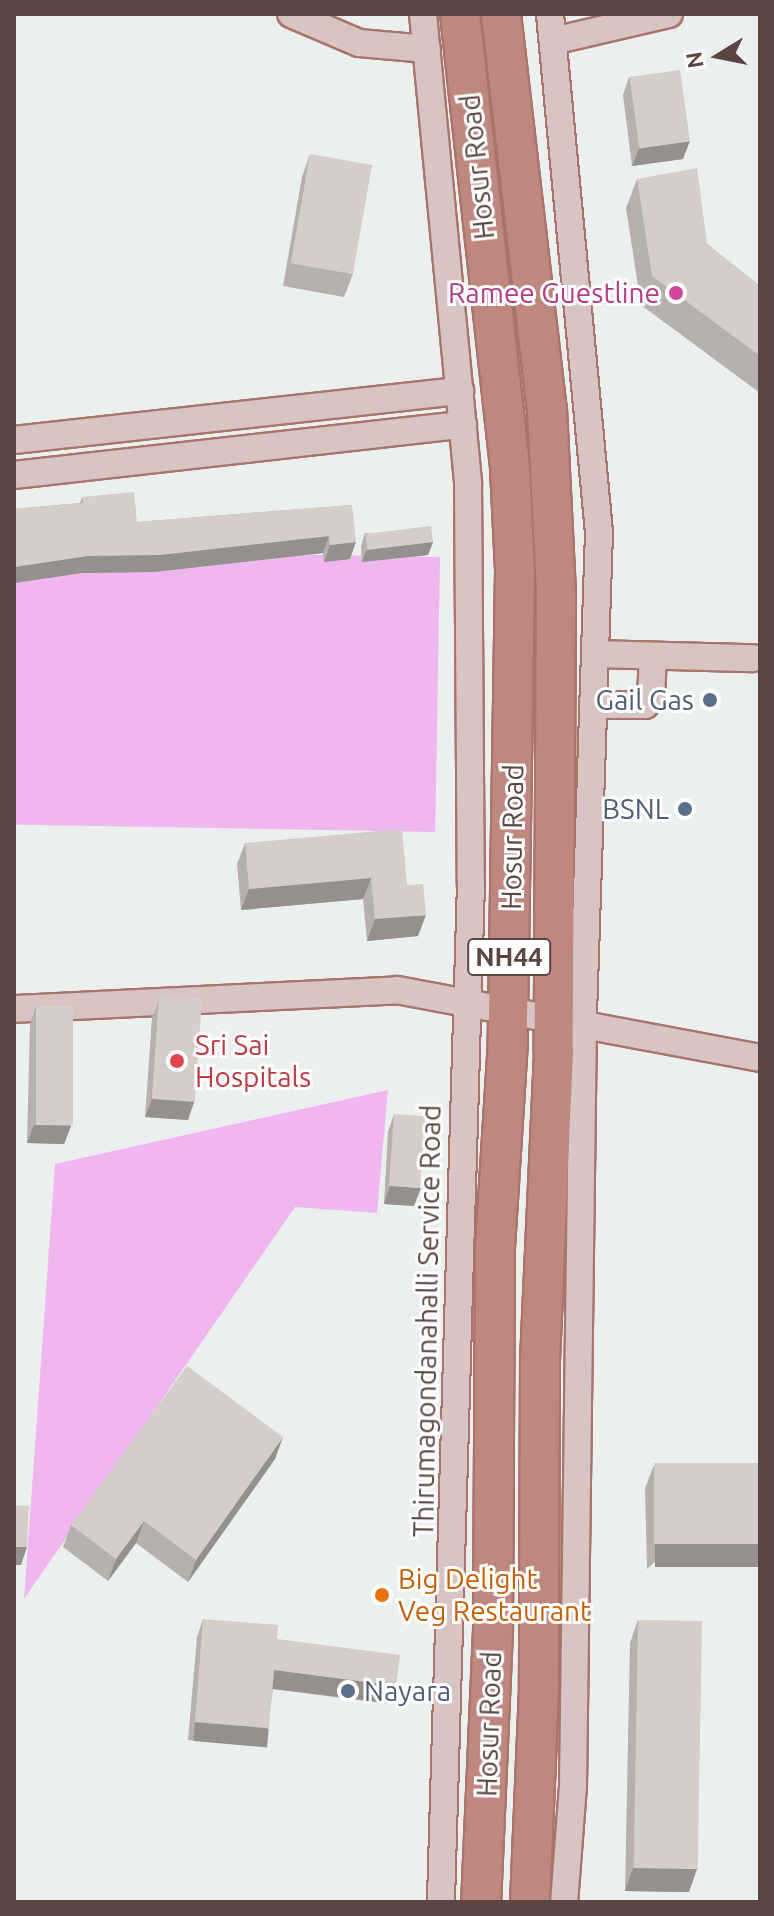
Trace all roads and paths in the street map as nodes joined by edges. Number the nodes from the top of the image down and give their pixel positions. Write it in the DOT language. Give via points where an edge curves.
graph roads {
  1 [pos="291,14"];
  2 [pos="423,14"];
  3 [pos="460,14"];
  4 [pos="501,14"];
  5 [pos="550,14"];
  6 [pos="669,14"];
  7 [pos="553,41"];
  8 [pos="427,49"];
  9 [pos="460,391"];
  10 [pos="463,425"];
  11 [pos="14,440"];
  12 [pos="14,475"];
  13 [pos="595,654"];
  14 [pos="653,656"];
  15 [pos="753,658"];
  16 [pos="594,705"];
  17 [pos="14,1009"];
  18 [pos="508,1011"];
  19 [pos="466,1017"];
  20 [pos="568,1020"];
  21 [pos="760,1058"];
  22 [pos="441,1902"];
  23 [pos="481,1902"];
  24 [pos="530,1902"];
  25 [pos="564,1902"];
  1 -- 8 [label="street" via="359,43"];
  2 -- 8 [label="street, Thirumagondanahalli Service Road"];
  3 -- 18 [label="highway, Hosur Road / NH44" via="514,543"];
  4 -- 20 [label="highway, Hosur Road / NH44" via="547,409"];
  5 -- 7 [label="street"];
  6 -- 7 [label="street"];
  7 -- 13 [label="street" via="599,532"];
  8 -- 9 [label="street, Thirumagondanahalli Service Road"];
  9 -- 10 [label="street, Thirumagondanahalli Service Road"];
  9 -- 11 [label="street"];
  10 -- 12 [label="street"];
  10 -- 19 [label="street, Thirumagondanahalli Service Road" via="471,883"];
  13 -- 14 [label="street"];
  13 -- 16 [label="street"];
  14 -- 15 [label="street"];
  14 -- 16 [label="street" via="651,697 645,705"];
  16 -- 20 [label="street"];
  17 -- 19 [label="street" via="397,990 445,995"];
  18 -- 19 [label="street"];
  18 -- 20 [label="street"];
  18 -- 23 [label="highway, Hosur Road / NH44" via="495,1249 493,1630"];
  19 -- 22 [label="street, Thirumagondanahalli Service Road"];
  20 -- 21 [label="street"];
  20 -- 24 [label="highway, Hosur Road / NH44" via="540,1363 539,1688"];
  20 -- 25 [label="street" via="574,1770"];
}
